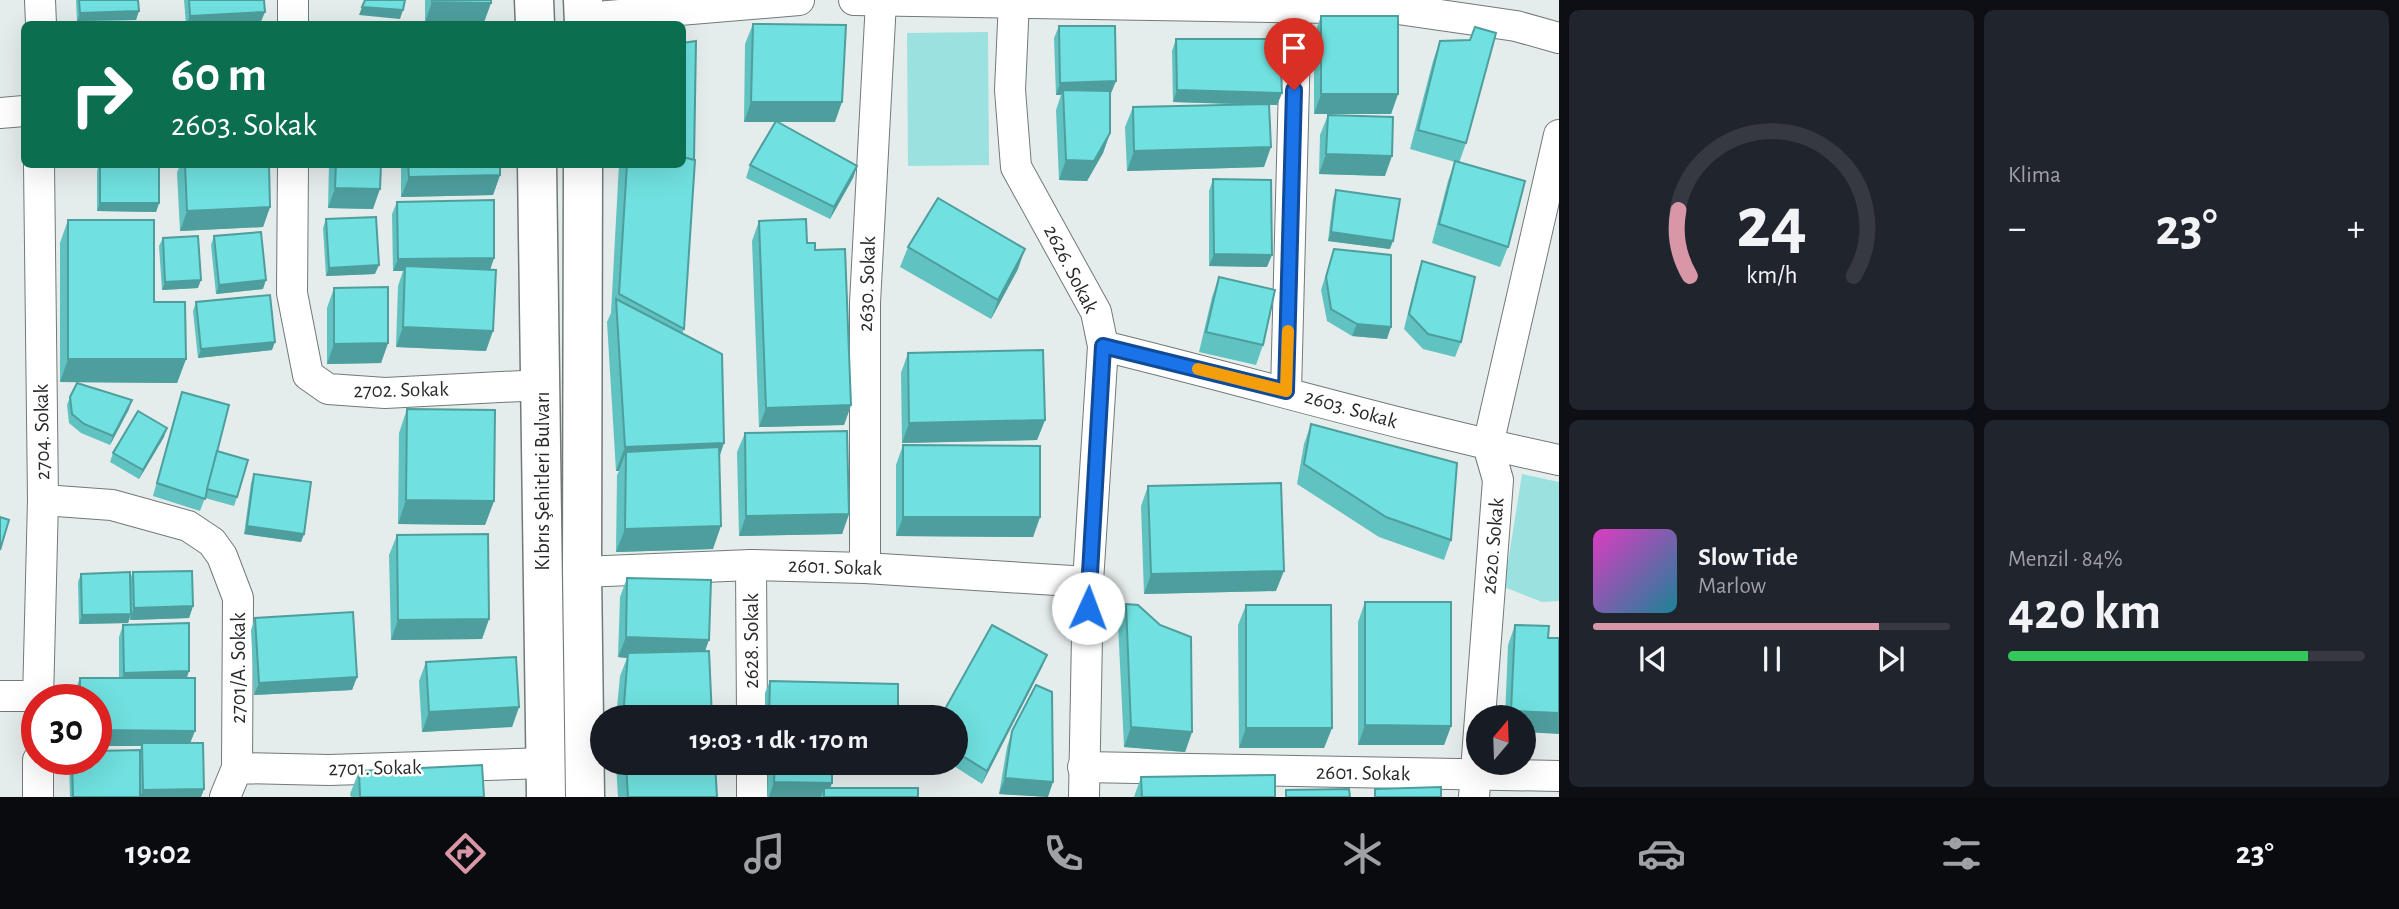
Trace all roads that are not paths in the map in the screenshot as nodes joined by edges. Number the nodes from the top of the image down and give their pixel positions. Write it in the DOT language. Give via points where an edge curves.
graph roads {
  1 [pos="40,0"];
  2 [pos="293,0"];
  3 [pos="534,0"];
  4 [pos="799,0"];
  5 [pos="853,0"];
  6 [pos="881,1"];
  7 [pos="1014,2"];
  8 [pos="1296,8"];
  9 [pos="584,14"];
  10 [pos="41,21"];
  11 [pos="293,21"];
  12 [pos="535,21"];
  13 [pos="1559,38"];
  14 [pos="21,111"];
  15 [pos="0,113"];
  16 [pos="1559,135"];
  17 [pos="39,168"];
  18 [pos="293,168"];
  19 [pos="537,168"];
  20 [pos="583,168"];
  21 [pos="1103,346"];
  22 [pos="541,384"];
  23 [pos="1286,391"];
  24 [pos="1488,445"];
  25 [pos="1559,460"];
  26 [pos="43,500"];
  27 [pos="751,565"];
  28 [pos="865,568"];
  29 [pos="582,572"];
  30 [pos="1088,582"];
  31 [pos="38,684"];
  32 [pos="0,696"];
  33 [pos="21,697"];
  34 [pos="752,705"];
  35 [pos="1083,767"];
  36 [pos="237,768"];
  37 [pos="38,775"];
  38 [pos="752,775"];
  39 [pos="1559,776"];
  40 [pos="545,780"];
  41 [pos="1474,786"];
  42 [pos="38,797"];
  43 [pos="225,797"];
  44 [pos="585,797"];
  45 [pos="752,797"];
  46 [pos="1084,797"];
  1 -- 10 [label="street"];
  2 -- 11 [label="street"];
  3 -- 12 [label="main road"];
  4 -- 9 [label="street"];
  5 -- 6 [label="street"];
  6 -- 7 [label="street"];
  6 -- 28 [label="street, 2630. Sokak" via="865,303"];
  7 -- 8 [label="street"];
  7 -- 21 [label="street, 2626. Sokak" via="1010,89 1016,167 1096,312"];
  8 -- 13 [label="street" via="1398,9 1516,26"];
  8 -- 23 [label="street"];
  14 -- 15 [label="street"];
  16 -- 24 [label="street"];
  17 -- 26 [label="street, 2704. Sokak"];
  18 -- 22 [label="street, 2702. Sokak" via="292,293 308,375 328,389 385,393"];
  19 -- 22 [label="main road, Kıbrıs Şehitleri Bulvarı"];
  20 -- 29 [label="main road, Kıbrıs Şehitleri Bulvarı"];
  21 -- 23 [label="street, 2603. Sokak"];
  21 -- 30 [label="street, 2626. Sokak"];
  22 -- 40 [label="main road, Kıbrıs Şehitleri Bulvarı"];
  23 -- 24 [label="street, 2603. Sokak"];
  24 -- 25 [label="street, 2603. Sokak"];
  24 -- 41 [label="street, 2620. Sokak" via="1499,480"];
  26 -- 31 [label="street, 2704. Sokak"];
  26 -- 36 [label="street, 2701/A. Sokak" via="112,505 188,526 212,542 239,598"];
  27 -- 28 [label="street, 2601. Sokak"];
  27 -- 29 [label="street, 2601. Sokak"];
  27 -- 34 [label="street, 2628. Sokak"];
  28 -- 30 [label="street, 2601. Sokak"];
  29 -- 44 [label="main road, Kıbrıs Şehitleri Bulvarı"];
  30 -- 35 [label="street, 2626. Sokak"];
  32 -- 33 [label="street"];
  35 -- 41 [label="street, 2601. Sokak"];
  35 -- 46 [label="street, 2626. Sokak"];
  36 -- 40 [label="street, 2701. Sokak"];
  36 -- 43 [label="street"];
  37 -- 42 [label="street"];
  38 -- 45 [label="street"];
  39 -- 41 [label="street, 2601. Sokak"];
}
